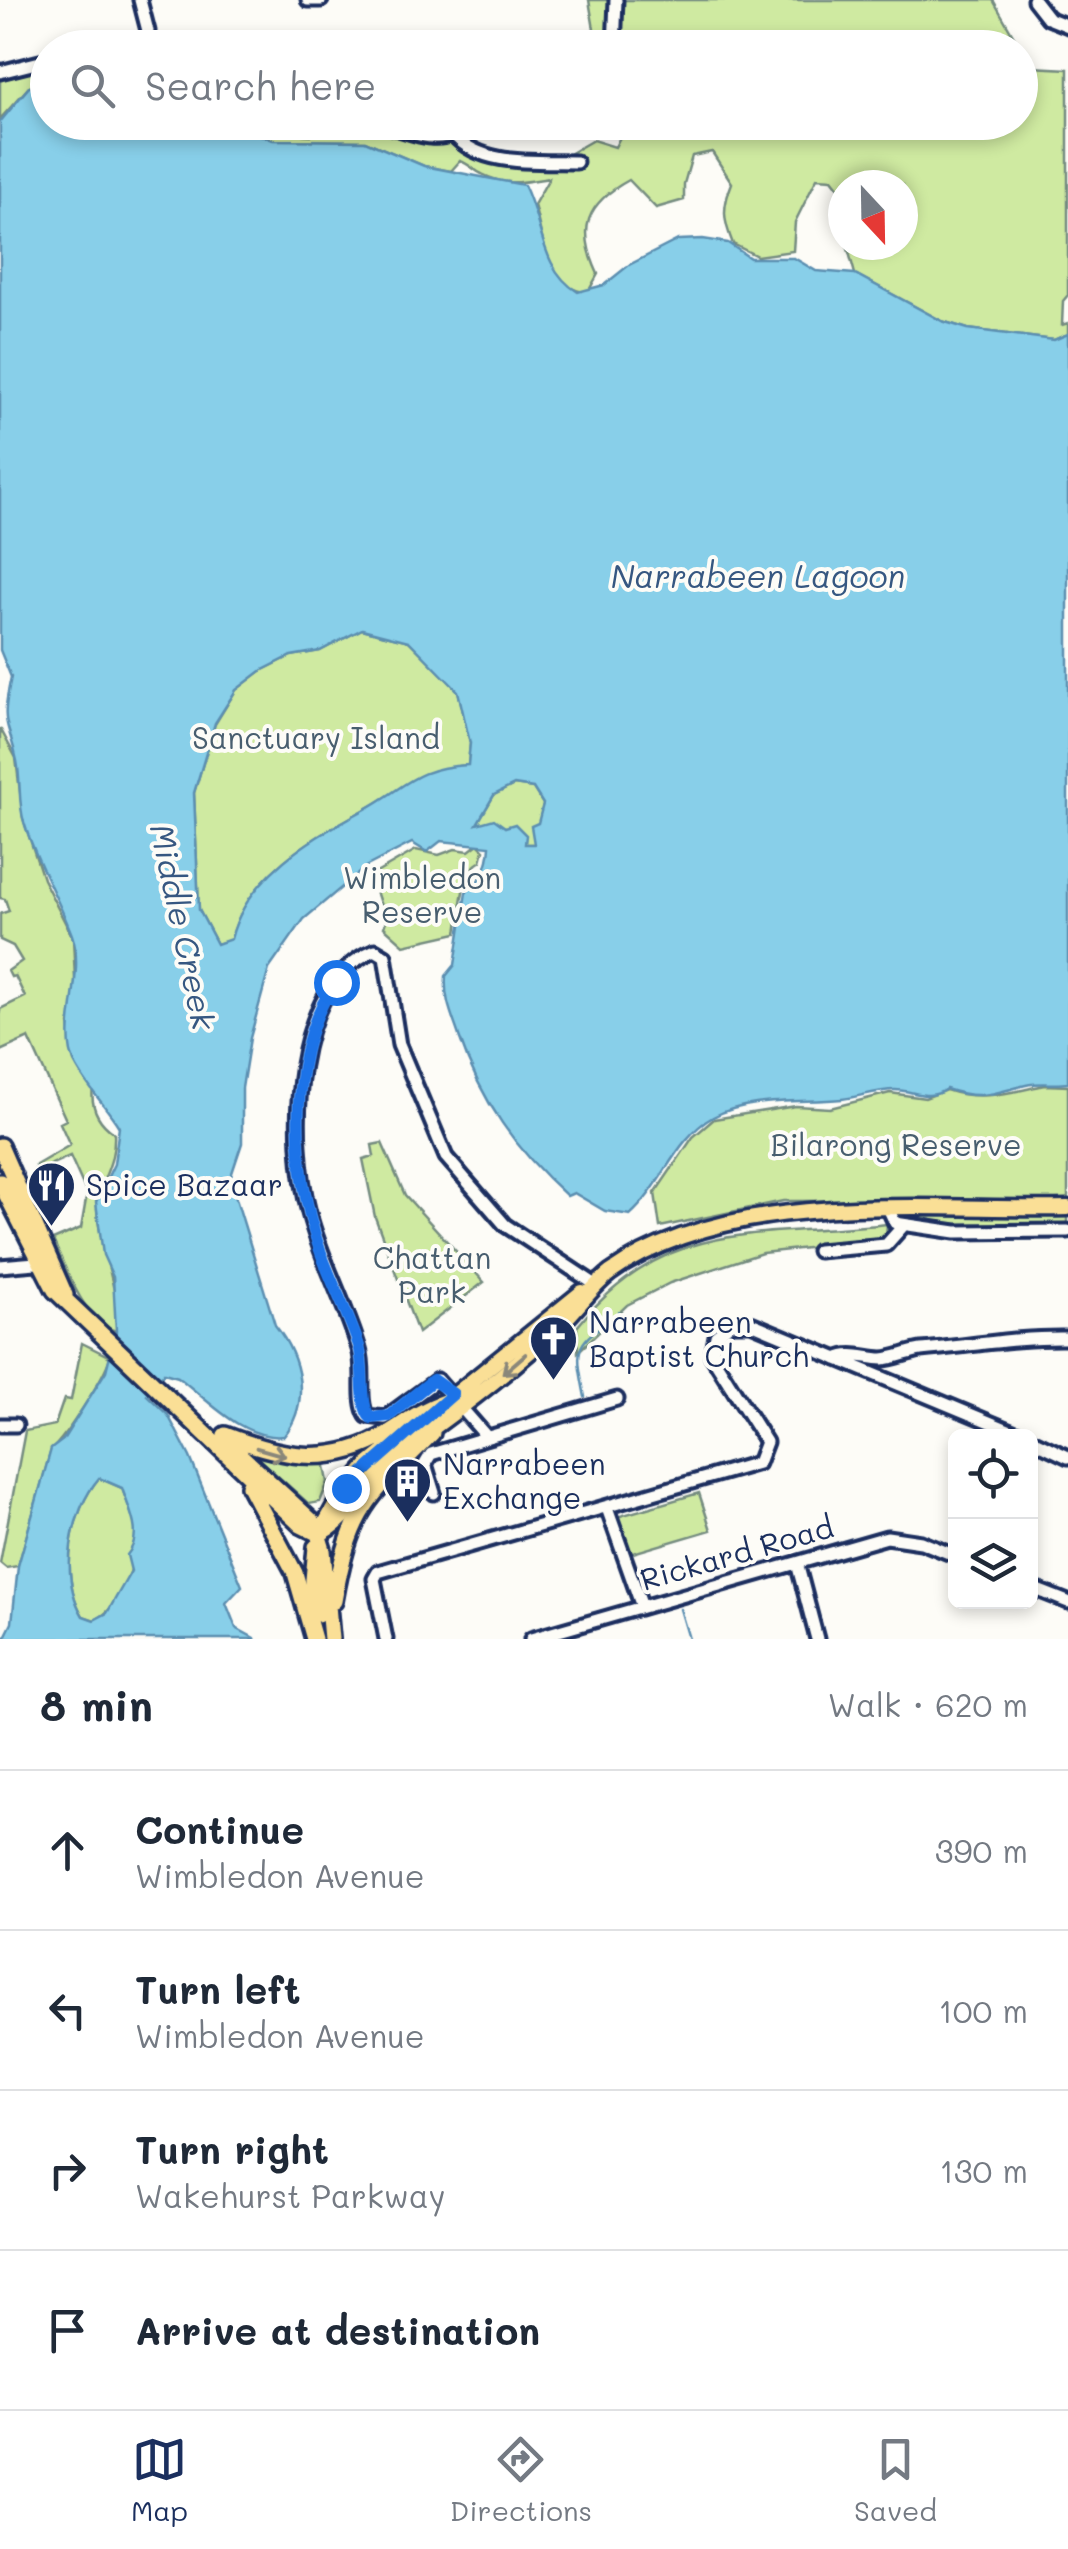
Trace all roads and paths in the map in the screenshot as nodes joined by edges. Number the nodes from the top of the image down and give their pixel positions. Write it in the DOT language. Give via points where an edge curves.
graph roads {
  1 [pos="140,0"];
  2 [pos="308,0"];
  3 [pos="321,0"];
  4 [pos="616,0"];
  5 [pos="1034,0"];
  6 [pos="1068,26"];
  7 [pos="148,30"];
  8 [pos="615,30"];
  9 [pos="30,64"];
  10 [pos="0,72"];
  11 [pos="460,140"];
  12 [pos="576,162"];
  13 [pos="0,1146"];
  14 [pos="0,1182"];
  15 [pos="1068,1208"];
  16 [pos="889,1210"];
  17 [pos="903,1226"];
  18 [pos="1068,1232"];
  19 [pos="818,1251"];
  20 [pos="45,1263"];
  21 [pos="0,1266"];
  22 [pos="596,1285"];
  23 [pos="558,1317"];
  24 [pos="1068,1338"];
  25 [pos="837,1359"];
  26 [pos="448,1398"];
  27 [pos="617,1399"];
  28 [pos="464,1408"];
  29 [pos="186,1412"];
  30 [pos="0,1425"];
  31 [pos="16,1425"];
  32 [pos="1005,1429"];
  33 [pos="212,1430"];
  34 [pos="432,1433"];
  35 [pos="486,1436"];
  36 [pos="1038,1443"];
  37 [pos="1068,1457"];
  38 [pos="236,1466"];
  39 [pos="434,1493"];
  40 [pos="607,1508"];
  41 [pos="319,1534"];
  42 [pos="948,1553"];
  43 [pos="796,1563"];
  44 [pos="1038,1590"];
  45 [pos="1068,1602"];
  46 [pos="642,1607"];
  47 [pos="330,1630"];
  48 [pos="317,1639"];
  49 [pos="386,1639"];
  50 [pos="532,1639"];
  51 [pos="818,1639"];
  1 -- 7 [label="street"];
  2 -- 3 [label="street"];
  4 -- 8 [label="street"];
  5 -- 6 [label="street" via="1048,18"];
  9 -- 10 [label="street"];
  11 -- 12 [label="street" via="496,157"];
  13 -- 20 [label="highway"];
  14 -- 20 [label="highway"];
  15 -- 16 [label="main road"];
  16 -- 17 [label="street"];
  16 -- 22 [label="main road" via="798,1212 716,1226 660,1246"];
  17 -- 18 [label="street"];
  17 -- 19 [label="street" via="886,1245"];
  20 -- 21 [label="street"];
  20 -- 29 [label="highway" via="55,1290"];
  22 -- 23 [label="main road"];
  22 -- 26 [label="street" via="505,1224 446,1158 399,1044 385,956 375,950 358,960 322,1002 306,1038 300,1154 307,1207 360,1350 367,1416 385,1418 433,1380"];
  23 -- 26 [label="main road"];
  23 -- 28 [label="main road, one-way"];
  24 -- 25 [label="street" via="1022,1337 956,1350"];
  25 -- 32 [label="street"];
  25 -- 40 [label="street" via="751,1322 721,1328 712,1356 762,1434 764,1457"];
  26 -- 28 [label="street"];
  33 -- 26 [label="highway, one-way" via="289,1457 326,1457 374,1441"];
  26 -- 41 [label="main road" via="353,1480"];
  27 -- 35 [label="street"];
  28 -- 34 [label="main road"];
  28 -- 35 [label="street"];
  29 -- 33 [label="highway"];
  29 -- 38 [label="highway"];
  30 -- 31 [label="street"];
  33 -- 41 [label="highway" via="306,1513"];
  34 -- 41 [label="main road" via="384,1467 334,1526"];
  34 -- 47 [label="highway" via="357,1514 341,1558"];
  35 -- 39 [label="street" via="425,1458"];
  36 -- 37 [label="street"];
  38 -- 41 [label="highway"];
  38 -- 48 [label="highway" via="282,1544"];
  40 -- 46 [label="street"];
  40 -- 49 [label="street" via="374,1576"];
  41 -- 47 [label="highway"];
  41 -- 48 [label="highway" via="313,1580"];
  42 -- 43 [label="street, Rickard Road" via="887,1537"];
  43 -- 46 [label="street, Rickard Road"];
  43 -- 51 [label="street"];
  44 -- 45 [label="street"];
  46 -- 50 [label="street, Rickard Road"];
}
